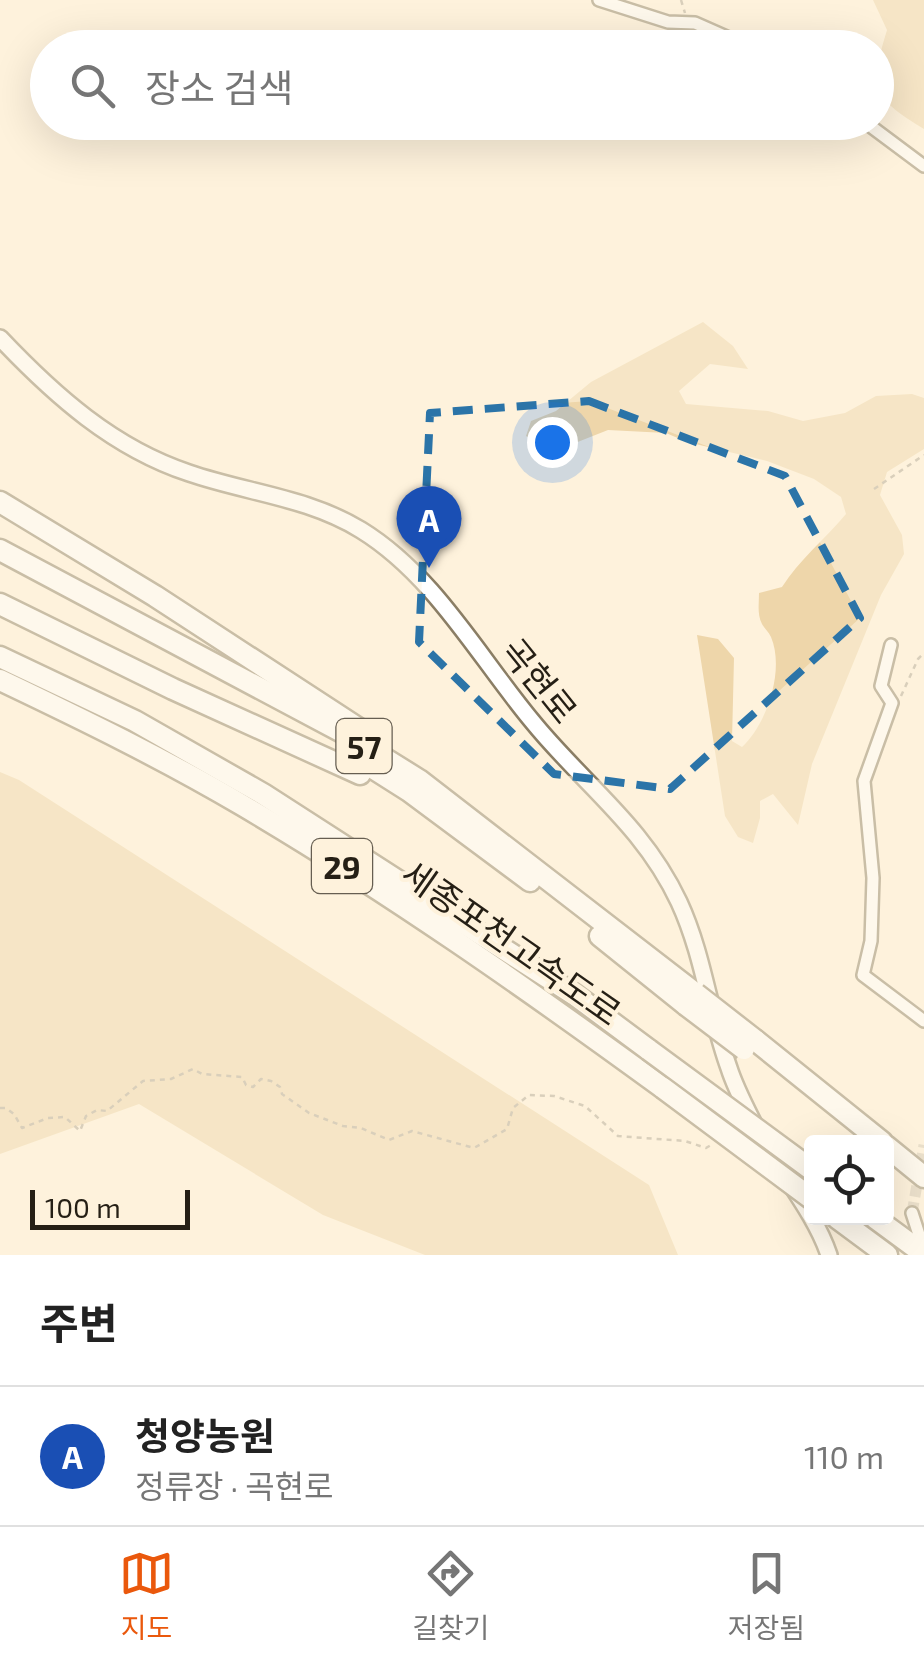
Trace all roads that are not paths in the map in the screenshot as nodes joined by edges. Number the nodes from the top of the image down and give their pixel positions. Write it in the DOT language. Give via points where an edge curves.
graph roads {
  1 [pos="599,0"];
  2 [pos="711,30"];
  3 [pos="889,140"];
  4 [pos="924,166"];
  5 [pos="0,338"];
  6 [pos="0,502"];
  7 [pos="0,550"];
  8 [pos="0,565"];
  9 [pos="0,604"];
  10 [pos="891,645"];
  11 [pos="0,657"];
  12 [pos="0,680"];
  13 [pos="501,849"];
  14 [pos="924,1022"];
  15 [pos="749,1045"];
  16 [pos="852,1135"];
  17 [pos="872,1135"];
  18 [pos="894,1152"];
  19 [pos="804,1164"];
  20 [pos="894,1169"];
  21 [pos="924,1177"];
  22 [pos="804,1193"];
  23 [pos="924,1193"];
  24 [pos="912,1213"];
  25 [pos="845,1225"];
  26 [pos="885,1225"];
  27 [pos="924,1252"];
  28 [pos="829,1255"];
  29 [pos="886,1255"];
  1 -- 2 [label="street"];
  3 -- 4 [label="street"];
  5 -- 28 [label="main road, 곡현로" via="76,411 134,448 186,472 295,500 342,520 385,548 436,598 532,722 624,817 660,866 692,932 729,1068"];
  6 -- 13 [label="highway" via="422,772"];
  7 -- 13 [label="highway, 57" via="342,732 419,780"];
  8 -- 13 [label="highway, 57" via="337,745"];
  9 -- 13 [label="highway" via="348,766"];
  10 -- 14 [label="street" via="881,686 892,703 864,782 873,878 863,975"];
  11 -- 19 [label="highway, 세종포천고속도로 / 29, bridge" via="236,778 443,908 575,995"];
  12 -- 22 [label="highway, 세종포천고속도로 / 29, bridge" via="168,764 317,850 446,933"];
  13 -- 15 [label="highway, 57, bridge"];
  15 -- 16 [label="highway, 57"];
  15 -- 17 [label="highway, 57"];
  18 -- 21 [label="highway, 57"];
  20 -- 23 [label="highway"];
  24 -- 27 [label="street"];
  25 -- 29 [label="highway"];
  26 -- 27 [label="highway"];
}
